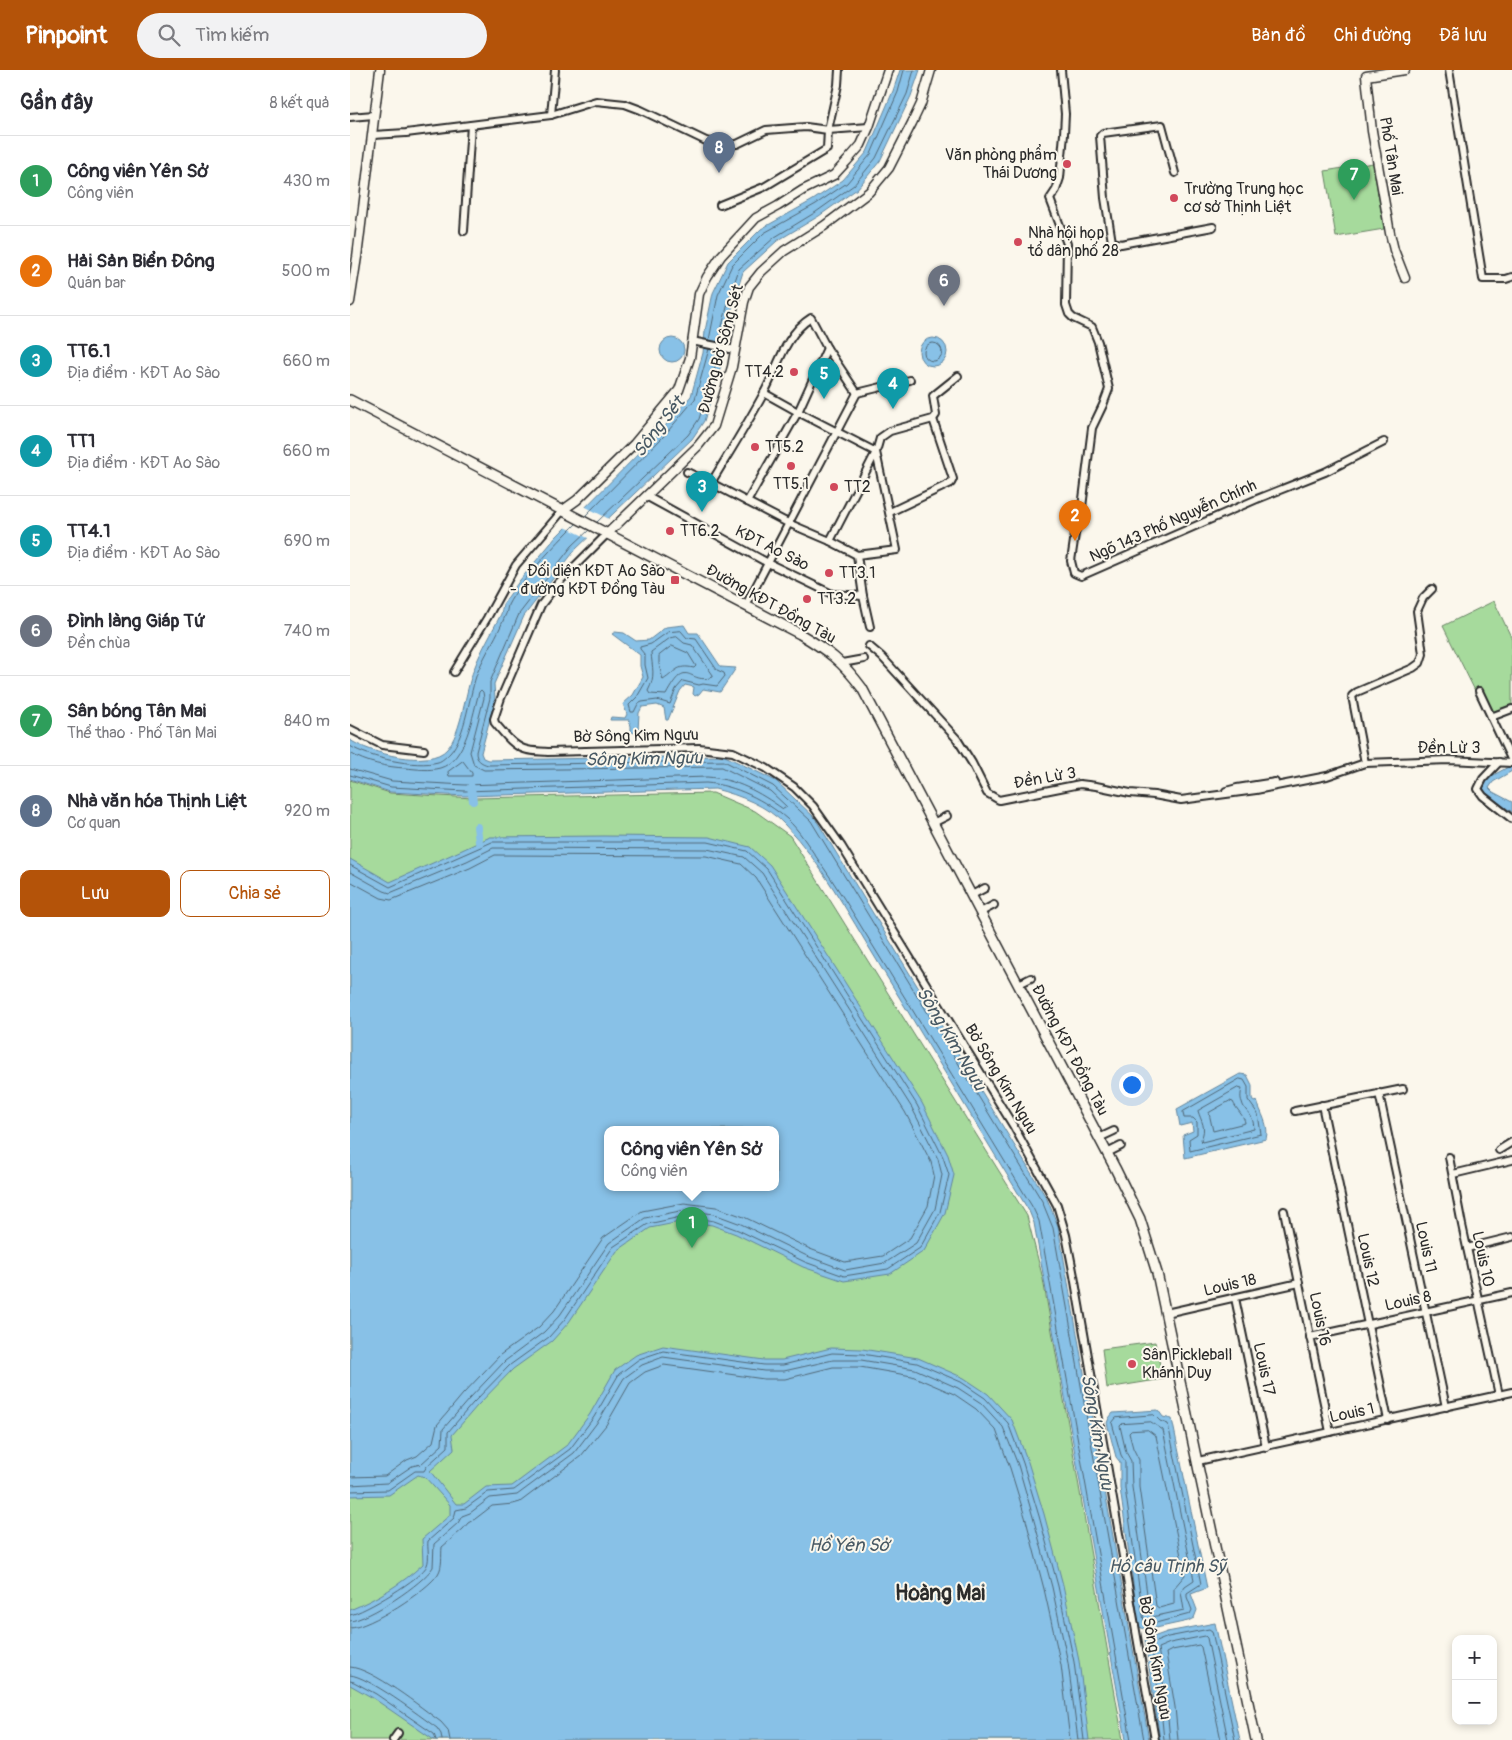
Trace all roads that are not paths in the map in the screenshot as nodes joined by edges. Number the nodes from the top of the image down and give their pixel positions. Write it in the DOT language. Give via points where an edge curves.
graph roads {
  1 [pos="380,70"];
  2 [pos="555,70"];
  3 [pos="839,70"];
  4 [pos="888,70"];
  5 [pos="931,70"];
  6 [pos="1061,70"];
  7 [pos="1405,70"];
  8 [pos="1449,70"];
  9 [pos="1366,73"];
  10 [pos="374,115"];
  11 [pos="551,116"];
  12 [pos="350,117"];
  13 [pos="471,125"];
  14 [pos="869,128"];
  15 [pos="828,130"];
  16 [pos="373,135"];
  17 [pos="1175,173"];
  18 [pos="720,205"];
  19 [pos="1213,227"];
  20 [pos="464,231"];
  21 [pos="1512,277"];
  22 [pos="1405,278"];
  23 [pos="352,280"];
  24 [pos="350,302"];
  25 [pos="692,341"];
  26 [pos="827,348"];
  27 [pos="735,350"];
  28 [pos="958,376"];
  29 [pos="910,380"];
  30 [pos="764,393"];
  31 [pos="857,393"];
  32 [pos="350,400"];
  33 [pos="798,412"];
  34 [pos="933,419"];
  35 [pos="836,432"];
  36 [pos="1384,442"];
  37 [pos="876,452"];
  38 [pos="686,472"];
  39 [pos="711,483"];
  40 [pos="646,496"];
  41 [pos="747,502"];
  42 [pos="564,510"];
  43 [pos="890,512"];
  44 [pos="788,523"];
  45 [pos="605,533"];
  46 [pos="830,541"];
  47 [pos="857,555"];
  48 [pos="768,563"];
  49 [pos="1432,589"];
  50 [pos="863,596"];
  51 [pos="746,605"];
  52 [pos="870,627"];
  53 [pos="869,646"];
  54 [pos="864,658"];
  55 [pos="842,663"];
  56 [pos="454,672"];
  57 [pos="1479,691"];
  58 [pos="1512,710"];
  59 [pos="1491,717"];
  60 [pos="494,719"];
  61 [pos="350,729"];
  62 [pos="424,750"];
  63 [pos="1499,762"];
  64 [pos="1512,762"];
  65 [pos="1364,763"];
  66 [pos="948,816"];
  67 [pos="1512,819"];
  68 [pos="933,823"];
  69 [pos="985,888"];
  70 [pos="972,895"];
  71 [pos="994,905"];
  72 [pos="981,912"];
  73 [pos="1031,978"];
  74 [pos="1019,984"];
  75 [pos="1403,1089"];
  76 [pos="1379,1093"];
  77 [pos="1322,1105"];
  78 [pos="1295,1111"];
  79 [pos="1114,1131"];
  80 [pos="1099,1138"];
  81 [pos="1512,1142"];
  82 [pos="1121,1146"];
  83 [pos="1499,1150"];
  84 [pos="1107,1153"];
  85 [pos="1449,1157"];
  86 [pos="1512,1160"];
  87 [pos="1452,1174"];
  88 [pos="1284,1211"];
  89 [pos="1512,1237"];
  90 [pos="1467,1248"];
  91 [pos="1299,1283"];
  92 [pos="1512,1293"];
  93 [pos="1235,1298"];
  94 [pos="1478,1300"];
  95 [pos="1426,1312"];
  96 [pos="1166,1313"];
  97 [pos="1368,1324"];
  98 [pos="1310,1337"];
  99 [pos="1512,1392"];
  100 [pos="1499,1395"];
  101 [pos="1446,1407"];
  102 [pos="1388,1420"];
  103 [pos="1330,1432"];
  104 [pos="1266,1446"];
  105 [pos="1198,1461"];
  106 [pos="398,1733"];
  107 [pos="393,1740"];
  108 [pos="1155,1740"];
  109 [pos="1256,1740"];
  1 -- 10 [label="street"];
  2 -- 11 [label="street"];
  3 -- 15 [label="street"];
  4 -- 14 [label="street, Đường Bờ Sông Sét"];
  5 -- 27 [label="street, Đường Bờ Sông Sét" via="912,123 889,168 869,192 784,251 749,287"];
  6 -- 36 [label="street, Ngõ 143 Phố Nguyễn Chính" via="1064,134 1060,178 1050,199 1067,244 1066,305 1073,318 1092,327 1109,389 1092,428 1071,561 1074,573 1082,576 1324,472"];
  7 -- 9 [label="street, Phố Tân Mai"];
  8 -- 21 [label="street" via="1483,279"];
  9 -- 22 [label="street, Phố Tân Mai" via="1372,131 1390,233"];
  10 -- 12 [label="street"];
  10 -- 16 [label="street"];
  11 -- 13 [label="street"];
  11 -- 15 [label="street" via="596,101 608,102 641,110 706,141 726,145 738,144 766,130 806,127"];
  13 -- 16 [label="street"];
  13 -- 20 [label="street"];
  14 -- 15 [label="street"];
  14 -- 25 [label="street, Đường Bờ Sông Sét" via="861,145 834,175 756,218 721,256 699,294"];
  15 -- 18 [label="street" via="827,149 764,187"];
  16 -- 23 [label="street"];
  17 -- 19 [label="street" via="1162,125 1100,136 1112,242 1121,244"];
  23 -- 24 [label="street"];
  25 -- 27 [label="street"];
  25 -- 42 [label="street, Đường Bờ Sông Sét" via="679,390 667,406 634,444"];
  26 -- 30 [label="street" via="811,318 800,325"];
  26 -- 31 [label="street"];
  26 -- 33 [label="street, KĐT Ao Sào"];
  27 -- 40 [label="street, Đường Bờ Sông Sét" via="714,426"];
  28 -- 34 [label="street" via="933,396 936,415"];
  29 -- 31 [label="street"];
  30 -- 33 [label="street"];
  30 -- 39 [label="street"];
  31 -- 35 [label="street"];
  32 -- 42 [label="main road"];
  33 -- 35 [label="street"];
  33 -- 41 [label="street, KĐT Ao Sào"];
  34 -- 37 [label="street" via="890,431 880,438"];
  34 -- 43 [label="street" via="953,479"];
  35 -- 37 [label="street"];
  35 -- 44 [label="street"];
  37 -- 43 [label="street"];
  37 -- 46 [label="street"];
  38 -- 39 [label="street, KĐT Ao Sào"];
  39 -- 41 [label="street, KĐT Ao Sào"];
  40 -- 45 [label="street, Đường Bờ Sông Sét"];
  40 -- 48 [label="street, KĐT Ao Sào"];
  41 -- 44 [label="street, KĐT Ao Sào"];
  42 -- 45 [label="main road, Đường KĐT Đồng Tàu"];
  42 -- 56 [label="street" via="516,565"];
  43 -- 47 [label="street" via="897,550"];
  44 -- 46 [label="street, KĐT Ao Sào"];
  44 -- 48 [label="street"];
  45 -- 51 [label="main road, Đường KĐT Đồng Tàu"];
  45 -- 60 [label="street, Đường Bờ Sông Sét" via="541,605"];
  46 -- 47 [label="street, KĐT Ao Sào"];
  47 -- 50 [label="street"];
  48 -- 50 [label="street, KĐT Ao Sào" via="832,594"];
  48 -- 51 [label="street"];
  49 -- 65 [label="street" via="1417,611 1423,654 1420,663 1352,696"];
  50 -- 52 [label="street"];
  51 -- 55 [label="main road, Đường KĐT Đồng Tàu" via="809,639"];
  53 -- 65 [label="street, Đền Lừ 3" via="957,739 987,793 1000,800 1080,784 1181,800 1327,776"];
  54 -- 55 [label="street"];
  55 -- 68 [label="main road, Đường KĐT Đồng Tàu" via="862,688"];
  57 -- 59 [label="street"];
  58 -- 59 [label="street"];
  59 -- 64 [label="street"];
  60 -- 108 [label="street, Bờ Sông Kim Ngưu" via="510,739 527,750 699,748 733,752 766,768 794,787 813,806 842,847 1014,1127 1058,1205 1074,1276"];
  61 -- 62 [label="street" via="382,745"];
  63 -- 64 [label="street, Đền Lừ 3"];
  63 -- 65 [label="street, Đền Lừ 3"];
  63 -- 67 [label="street" via="1478,788 1483,796"];
  66 -- 68 [label="street"];
  68 -- 70 [label="main road, Đường KĐT Đồng Tàu"];
  69 -- 70 [label="street"];
  70 -- 72 [label="main road, Đường KĐT Đồng Tàu"];
  71 -- 72 [label="street"];
  72 -- 74 [label="main road, Đường KĐT Đồng Tàu"];
  73 -- 74 [label="street"];
  74 -- 80 [label="main road, Đường KĐT Đồng Tàu"];
  75 -- 76 [label="street"];
  76 -- 77 [label="street"];
  76 -- 95 [label="street, Louis 11"];
  77 -- 78 [label="street"];
  77 -- 97 [label="street, Louis 12"];
  79 -- 80 [label="street"];
  80 -- 84 [label="main road, Đường KĐT Đồng Tàu"];
  81 -- 83 [label="street"];
  82 -- 84 [label="street"];
  84 -- 96 [label="main road, Đường KĐT Đồng Tàu" via="1140,1219"];
  85 -- 87 [label="street, Louis 10"];
  86 -- 87 [label="street"];
  87 -- 90 [label="street, Louis 10"];
  88 -- 91 [label="street, Louis 16"];
  89 -- 90 [label="street"];
  90 -- 94 [label="street, Louis 10"];
  91 -- 93 [label="street, Louis 18"];
  91 -- 98 [label="street, Louis 16"];
  92 -- 94 [label="street, Louis 8"];
  93 -- 96 [label="street, Louis 18"];
  93 -- 104 [label="street, Louis 17"];
  94 -- 95 [label="street, Louis 8"];
  94 -- 100 [label="street, Louis 10"];
  95 -- 97 [label="street, Louis 8"];
  95 -- 101 [label="street, Louis 11"];
  96 -- 105 [label="main road, Đường KĐT Đồng Tàu"];
  97 -- 98 [label="street, Louis 8"];
  97 -- 102 [label="street, Louis 12"];
  98 -- 103 [label="street, Louis 16"];
  99 -- 100 [label="street, Louis 1"];
  100 -- 101 [label="street, Louis 1"];
  101 -- 102 [label="street, Louis 1"];
  102 -- 103 [label="street, Louis 1"];
  103 -- 104 [label="street, Louis 1"];
  104 -- 105 [label="street, Louis 1"];
  105 -- 109 [label="main road, Đường KĐT Đồng Tàu"];
  106 -- 107 [label="street"];
}
